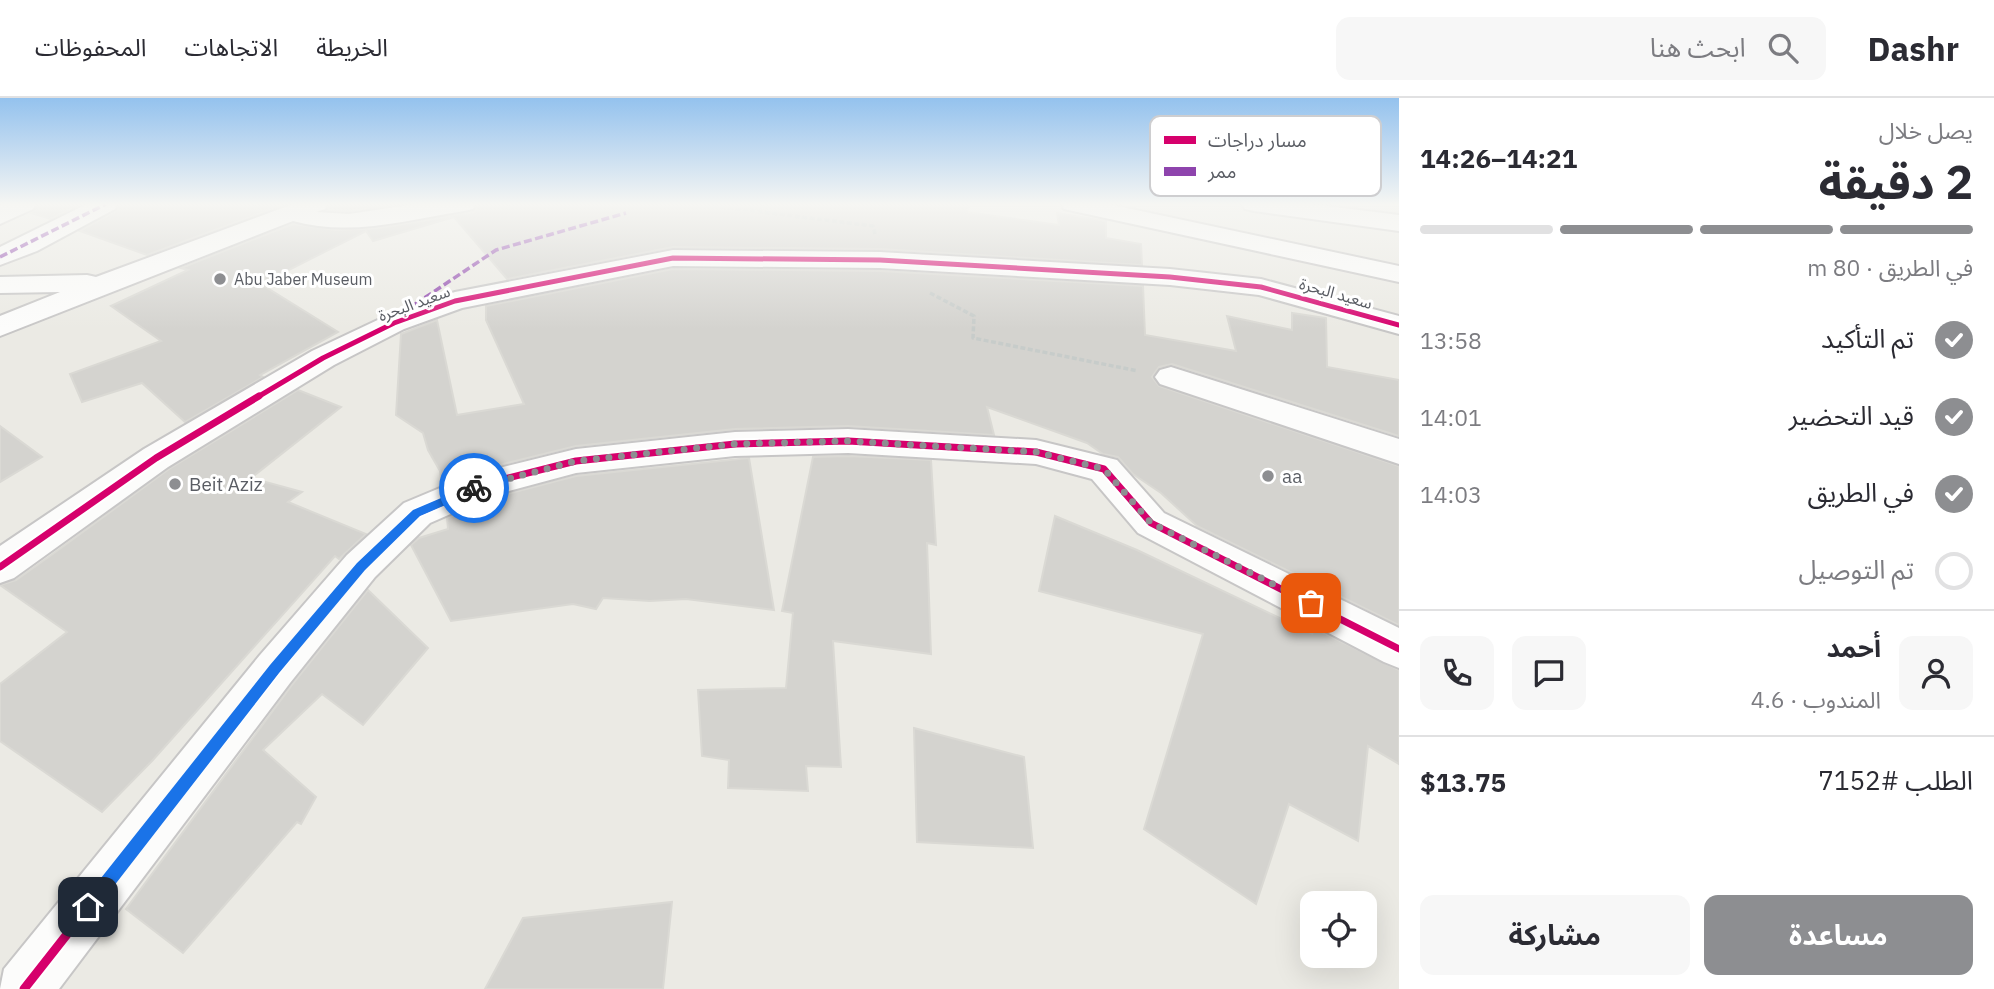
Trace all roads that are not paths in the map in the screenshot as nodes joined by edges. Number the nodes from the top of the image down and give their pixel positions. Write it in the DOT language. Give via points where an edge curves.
graph roads {
  1 [pos="23,246"];
  2 [pos="204,246"];
  3 [pos="1259,246"];
  4 [pos="1279,250"];
  5 [pos="0,257"];
  6 [pos="1399,274"];
  7 [pos="106,283"];
  8 [pos="0,285"];
  9 [pos="1261,287"];
  10 [pos="1399,326"];
  11 [pos="0,327"];
  12 [pos="1171,377"];
  13 [pos="1399,453"];
  14 [pos="0,567"];
  15 [pos="1399,649"];
  16 [pos="24,989"];
  1 -- 5 [label="street"];
  2 -- 7 [label="street"];
  3 -- 4 [label="street"];
  4 -- 6 [label="street"];
  4 -- 9 [label="street"];
  7 -- 8 [label="street"];
  7 -- 11 [label="street"];
  9 -- 10 [label="street, سعيد البحرة"];
  9 -- 14 [label="street, سعيد البحرة" via="1120,273 880,260 673,258 455,301 394,323 323,358 156,457"];
  12 -- 13 [label="street"];
  15 -- 16 [label="street" via="1151,523 1104,469 1036,452 848,441 735,444 576,461 484,484 416,513 361,566 275,669"];
}
